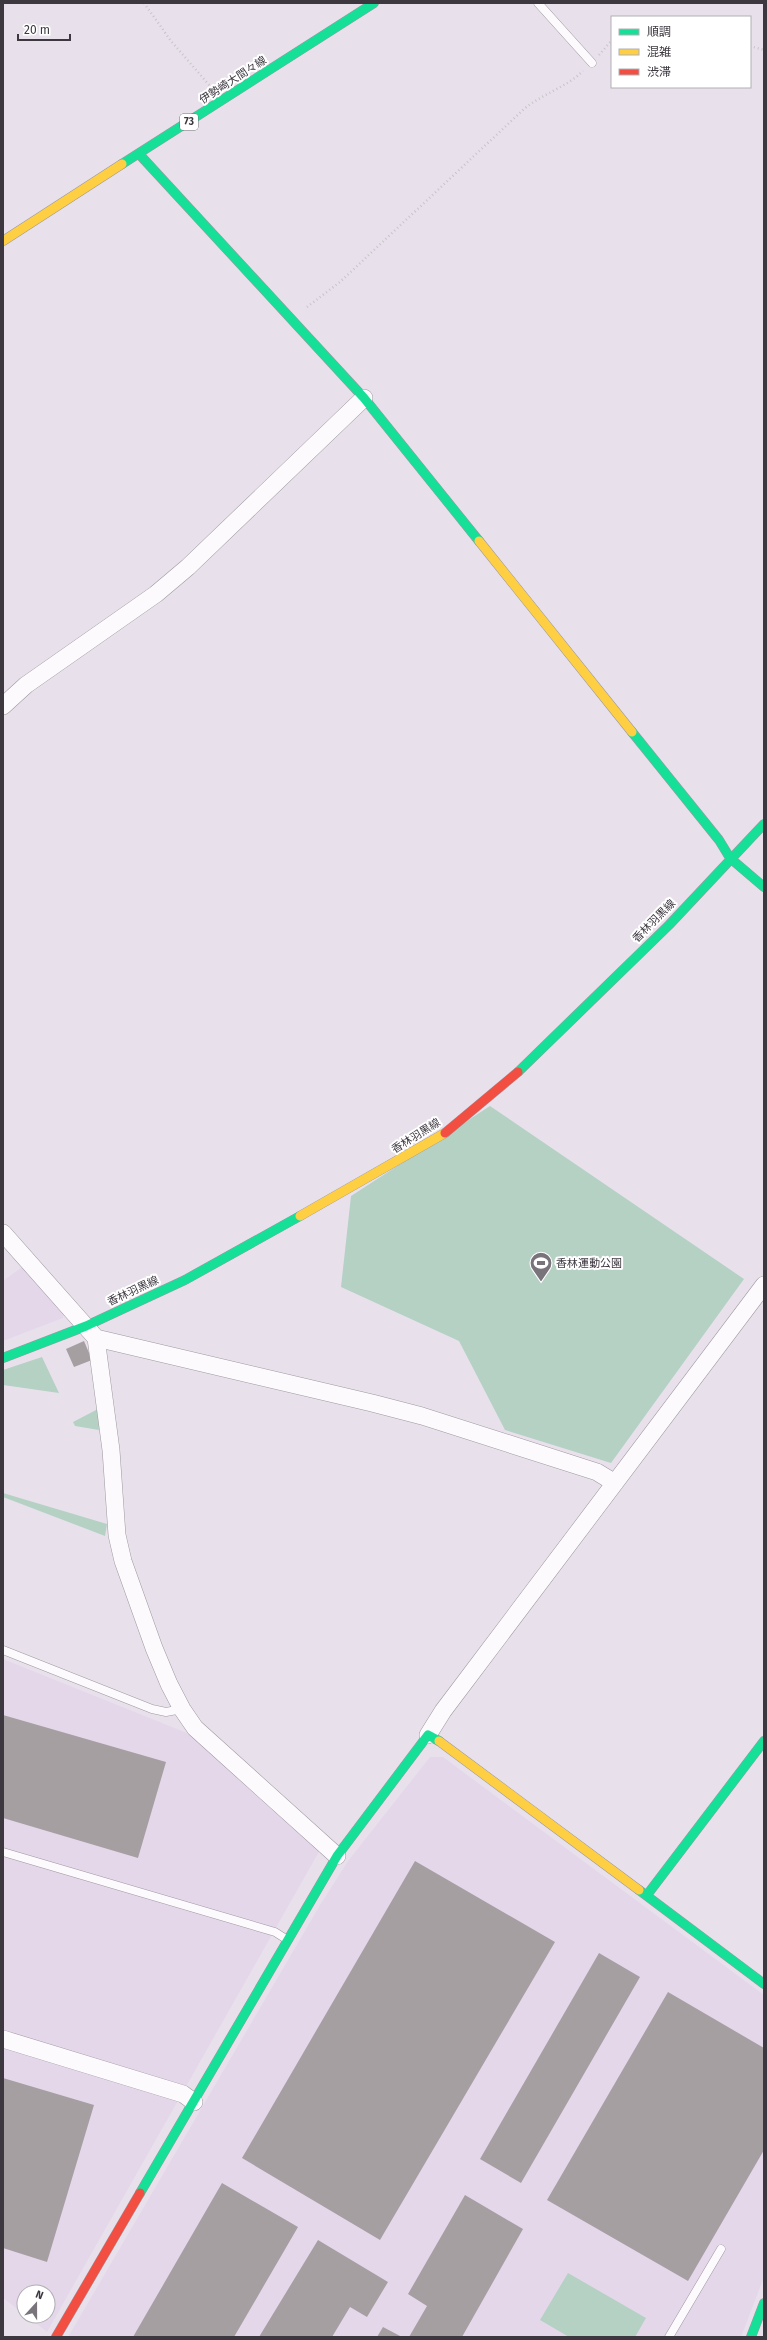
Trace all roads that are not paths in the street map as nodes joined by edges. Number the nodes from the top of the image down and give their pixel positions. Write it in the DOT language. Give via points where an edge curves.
graph roads {
  1 [pos="374,3"];
  2 [pos="538,3"];
  3 [pos="592,63"];
  4 [pos="139,154"];
  5 [pos="3,240"];
  6 [pos="364,398"];
  7 [pos="3,706"];
  8 [pos="764,824"];
  9 [pos="730,858"];
  10 [pos="764,887"];
  11 [pos="3,1233"];
  12 [pos="764,1285"];
  13 [pos="91,1332"];
  14 [pos="3,1358"];
  15 [pos="615,1483"];
  16 [pos="3,1650"];
  17 [pos="182,1709"];
  18 [pos="428,1734"];
  19 [pos="764,1741"];
  20 [pos="3,1852"];
  21 [pos="337,1856"];
  22 [pos="647,1895"];
  23 [pos="287,1939"];
  24 [pos="764,1984"];
  25 [pos="3,2039"];
  26 [pos="194,2102"];
  27 [pos="721,2249"];
  28 [pos="764,2303"];
  29 [pos="56,2337"];
  30 [pos="669,2337"];
  31 [pos="751,2337"];
  1 -- 4 [label="street, 伊勢崎大間々線 / 73"];
  2 -- 3 [label="lane"];
  4 -- 5 [label="street, 伊勢崎大間々線 / 73"];
  4 -- 6 [label="street"];
  6 -- 7 [label="street" via="188,567 156,594 26,685"];
  6 -- 9 [label="street" via="719,840"];
  8 -- 9 [label="street, 香林羽黒線"];
  9 -- 10 [label="street"];
  9 -- 13 [label="street, 香林羽黒線" via="669,925 508,1082 442,1134 380,1172"];
  11 -- 13 [label="street"];
  12 -- 15 [label="street"];
  13 -- 14 [label="street, 香林羽黒線"];
  13 -- 15 [label="street" via="415,1414 597,1472"];
  13 -- 17 [label="street" via="111,1450 117,1535 123,1561 154,1648"];
  15 -- 18 [label="street"];
  16 -- 17 [label="lane" via="152,1709 166,1712"];
  17 -- 21 [label="street" via="195,1728"];
  18 -- 21 [label="street"];
  18 -- 22 [label="street" via="445,1744"];
  19 -- 22 [label="street"];
  20 -- 23 [label="lane" via="274,1932"];
  21 -- 23 [label="street"];
  22 -- 24 [label="street"];
  23 -- 26 [label="street"];
  25 -- 26 [label="street" via="183,2094"];
  26 -- 29 [label="street"];
  27 -- 30 [label="lane"];
  28 -- 31 [label="street"];
}
